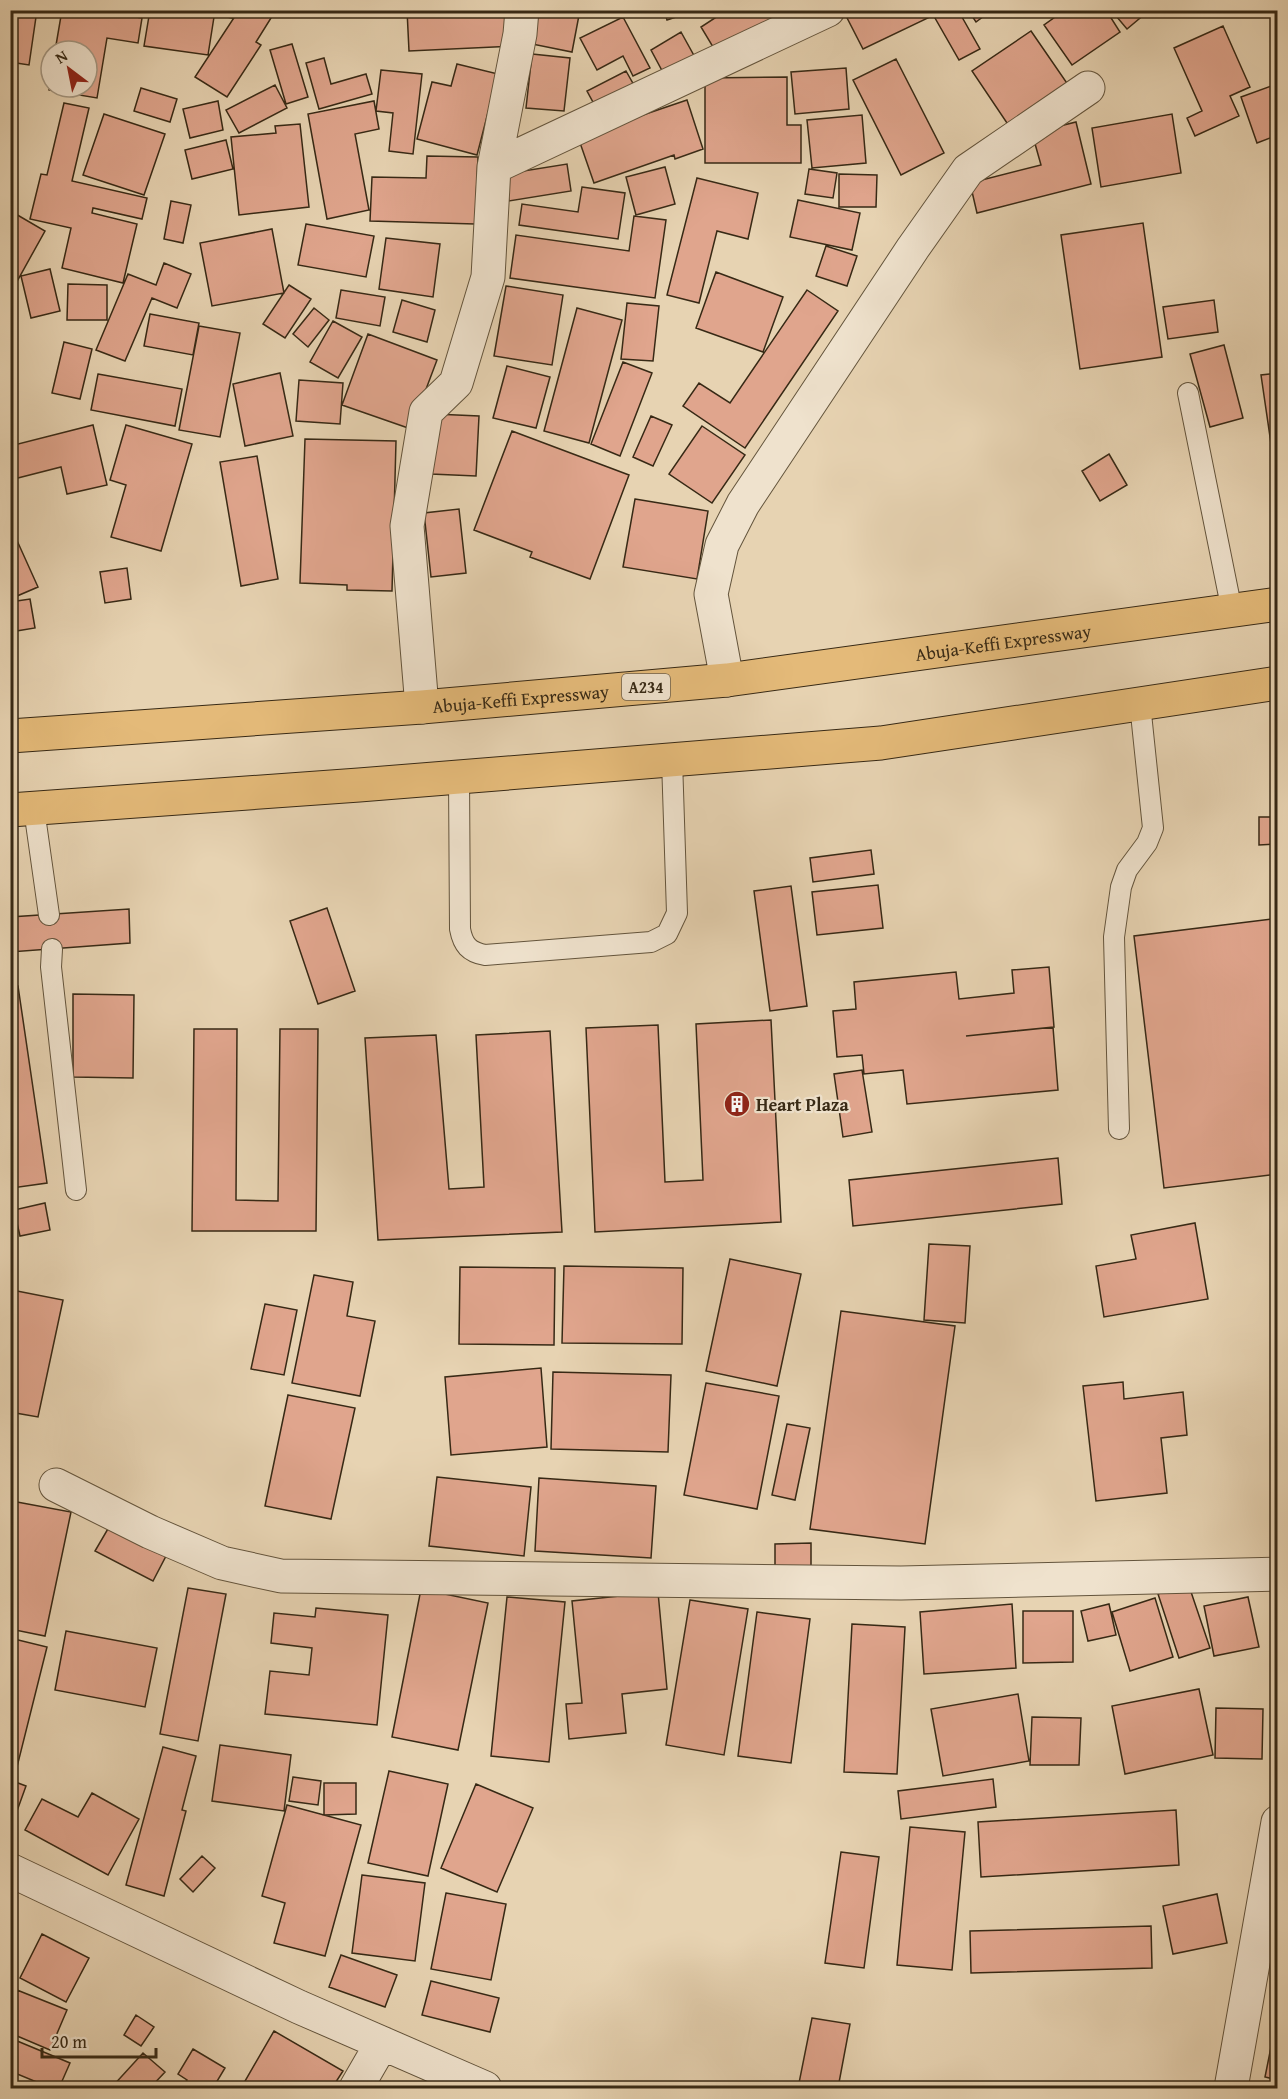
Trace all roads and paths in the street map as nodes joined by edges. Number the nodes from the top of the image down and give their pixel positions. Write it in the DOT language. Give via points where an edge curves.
graph roads {
  1 [pos="522,10"];
  2 [pos="828,10"];
  3 [pos="1088,88"];
  4 [pos="494,167"];
  5 [pos="1188,393"];
  6 [pos="1278,604"];
  7 [pos="1232,611"];
  8 [pos="728,680"];
  9 [pos="1278,683"];
  10 [pos="1140,704"];
  11 [pos="422,707"];
  12 [pos="10,736"];
  13 [pos="672,760"];
  14 [pos="459,777"];
  15 [pos="22,809"];
  16 [pos="49,915"];
  17 [pos="52,949"];
  18 [pos="1119,1129"];
  19 [pos="76,1190"];
  20 [pos="56,1485"];
  21 [pos="1278,1574"];
  22 [pos="1278,1822"];
  23 [pos="10,1870"];
  24 [pos="382,2043"];
  25 [pos="356,2088"];
  26 [pos="485,2088"];
  27 [pos="1231,2088"];
  1 -- 4 [label="street"];
  2 -- 4 [label="street"];
  3 -- 8 [label="street" via="968,170 743,504 722,545 711,594"];
  4 -- 11 [label="street" via="488,277 456,383 426,412 406,526"];
  5 -- 7 [label="lane"];
  6 -- 7 [label="highway, Abuja-Keffi Expressway / A234"];
  7 -- 8 [label="highway, Abuja-Keffi Expressway / A234"];
  8 -- 11 [label="highway, Abuja-Keffi Expressway / A234"];
  9 -- 10 [label="highway"];
  10 -- 13 [label="highway" via="881,743"];
  10 -- 18 [label="lane" via="1153,828 1127,870 1114,937"];
  11 -- 12 [label="highway, Abuja-Keffi Expressway / A234"];
  13 -- 14 [label="highway"];
  13 -- 14 [label="lane" via="677,914 666,934 651,942 627,944 486,955 469,949 462,941 460,929"];
  14 -- 15 [label="highway"];
  15 -- 16 [label="lane"];
  17 -- 19 [label="lane"];
  20 -- 21 [label="street" via="222,1563 281,1576 901,1582"];
  22 -- 27 [label="street"];
  23 -- 24 [label="street"];
  24 -- 25 [label="street"];
  24 -- 26 [label="street"];
}
